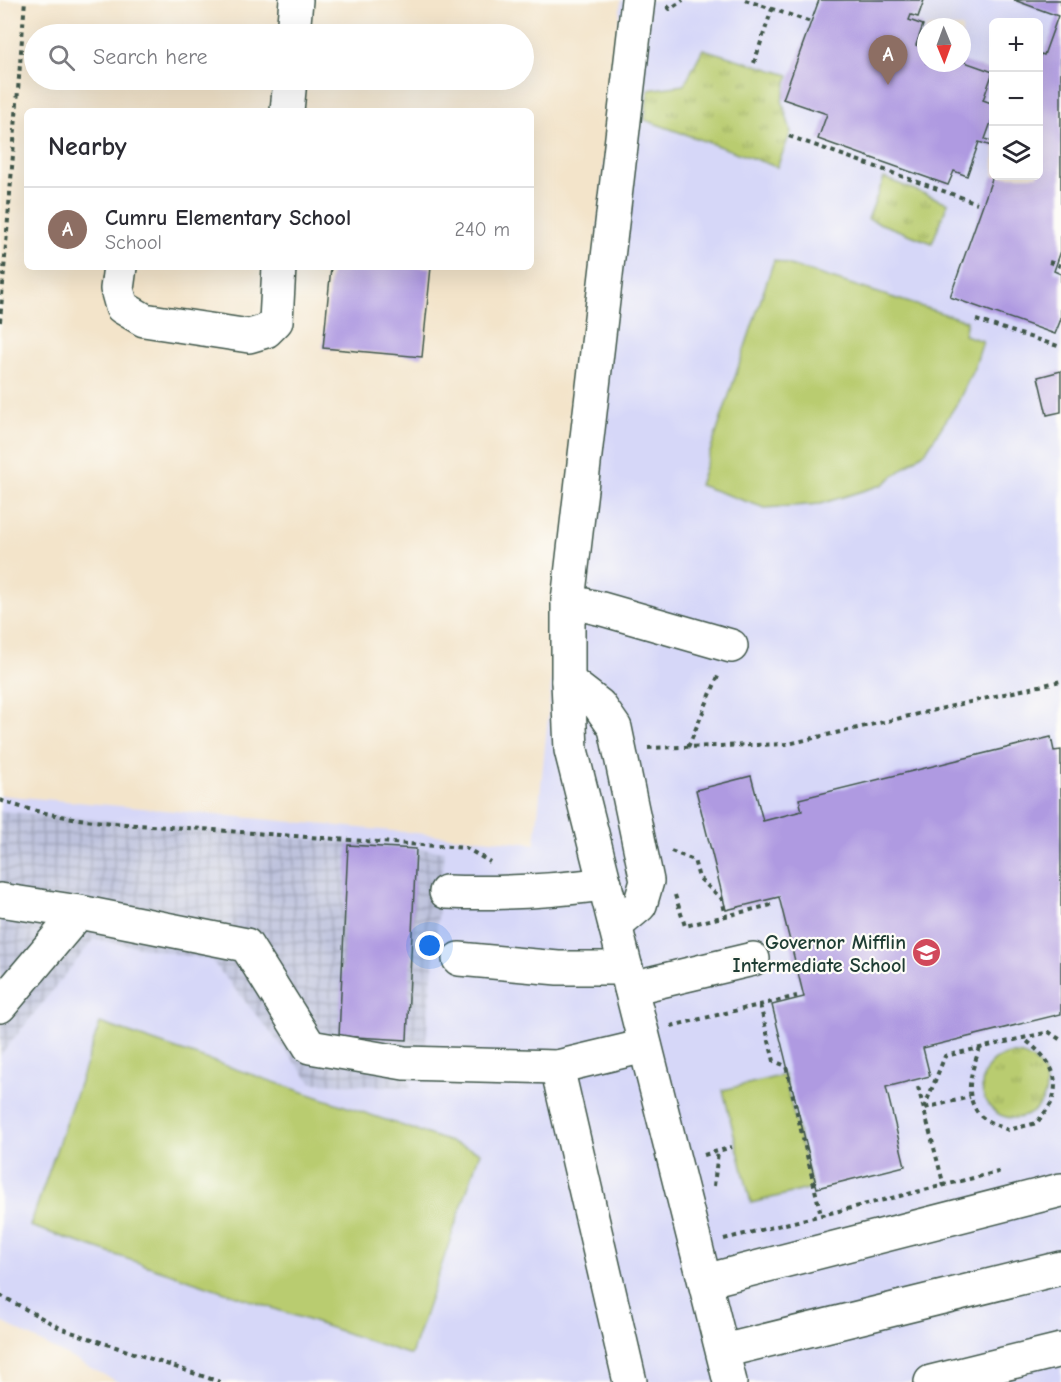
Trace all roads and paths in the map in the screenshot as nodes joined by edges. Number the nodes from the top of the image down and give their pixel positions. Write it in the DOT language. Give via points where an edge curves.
graph roads {
  1 [pos="26,0"];
  2 [pos="296,0"];
  3 [pos="683,0"];
  4 [pos="745,0"];
  5 [pos="648,4"];
  6 [pos="772,9"];
  7 [pos="812,22"];
  8 [pos="24,24"];
  9 [pos="294,24"];
  10 [pos="24,25"];
  11 [pos="754,63"];
  12 [pos="289,90"];
  13 [pos="287,108"];
  14 [pos="789,136"];
  15 [pos="976,203"];
  16 [pos="1050,262"];
  17 [pos="1061,266"];
  18 [pos="120,270"];
  19 [pos="279,270"];
  20 [pos="976,320"];
  21 [pos="0,322"];
  22 [pos="1061,347"];
  23 [pos="568,601"];
  24 [pos="731,646"];
  25 [pos="568,681"];
  26 [pos="1061,681"];
  27 [pos="688,747"];
  28 [pos="620,749"];
  29 [pos="0,800"];
  30 [pos="662,848"];
  31 [pos="493,864"];
  32 [pos="605,884"];
  33 [pos="446,892"];
  34 [pos="675,892"];
  35 [pos="0,900"];
  36 [pos="771,905"];
  37 [pos="79,912"];
  38 [pos="726,916"];
  39 [pos="615,926"];
  40 [pos="459,959"];
  41 [pos="753,959"];
  42 [pos="628,978"];
  43 [pos="797,996"];
  44 [pos="760,1005"];
  45 [pos="0,1006"];
  46 [pos="657,1036"];
  47 [pos="1023,1038"];
  48 [pos="1061,1040"];
  49 [pos="980,1048"];
  50 [pos="557,1067"];
  51 [pos="1059,1076"];
  52 [pos="918,1087"];
  53 [pos="970,1097"];
  54 [pos="924,1108"];
  55 [pos="732,1147"];
  56 [pos="699,1156"];
  57 [pos="1008,1170"];
  58 [pos="944,1185"];
  59 [pos="1061,1190"];
  60 [pos="822,1215"];
  61 [pos="951,1218"];
  62 [pos="717,1237"];
  63 [pos="1061,1268"];
  64 [pos="705,1281"];
  65 [pos="0,1295"];
  66 [pos="1061,1350"];
  67 [pos="727,1366"];
  68 [pos="220,1382"];
  69 [pos="630,1382"];
  70 [pos="931,1382"];
  1 -- 8 [label="path"];
  2 -- 9 [label="lane"];
  3 -- 5 [label="path"];
  4 -- 6 [label="path"];
  5 -- 23 [label="lane"];
  6 -- 7 [label="path"];
  6 -- 11 [label="path"];
  10 -- 21 [label="path"];
  12 -- 13 [label="lane"];
  14 -- 15 [label="path"];
  16 -- 17 [label="path"];
  18 -- 19 [label="lane" via="117,289 122,307 144,320 249,336 266,331 276,321"];
  20 -- 22 [label="path"];
  23 -- 24 [label="lane"];
  23 -- 25 [label="lane"];
  24 -- 27 [label="path"];
  25 -- 28 [label="lane" via="599,705 615,728"];
  25 -- 32 [label="lane" via="571,750"];
  26 -- 27 [label="path" via="788,744"];
  27 -- 28 [label="path"];
  28 -- 39 [label="lane" via="647,881 640,905"];
  29 -- 31 [label="path" via="49,814 140,825 466,848"];
  30 -- 38 [label="path" via="694,860 699,878 722,898"];
  32 -- 33 [label="lane" via="547,891"];
  32 -- 39 [label="lane"];
  34 -- 38 [label="path" via="685,926"];
  35 -- 37 [label="lane"];
  36 -- 38 [label="path"];
  37 -- 45 [label="lane"];
  37 -- 50 [label="lane" via="246,945 310,1047 404,1063"];
  39 -- 42 [label="lane"];
  40 -- 42 [label="lane"];
  41 -- 42 [label="lane"];
  42 -- 46 [label="lane"];
  43 -- 44 [label="path"];
  44 -- 46 [label="path"];
  44 -- 60 [label="path" via="774,1061 786,1066"];
  46 -- 50 [label="lane"];
  46 -- 64 [label="lane"];
  47 -- 48 [label="path" via="1049,1032"];
  47 -- 49 [label="path"];
  47 -- 51 [label="path" via="1045,1056"];
  49 -- 53 [label="path" via="970,1074"];
  49 -- 54 [label="path" via="945,1056"];
  50 -- 69 [label="lane"];
  51 -- 53 [label="path" via="1053,1100 1037,1123 1008,1130 979,1115"];
  52 -- 54 [label="path"];
  53 -- 54 [label="path"];
  54 -- 58 [label="path"];
  55 -- 56 [label="path"];
  57 -- 58 [label="path"];
  58 -- 60 [label="path"];
  58 -- 61 [label="path"];
  59 -- 61 [label="lane"];
  60 -- 62 [label="path" via="725,1239"];
  61 -- 64 [label="lane"];
  63 -- 67 [label="lane"];
  64 -- 67 [label="lane"];
  65 -- 68 [label="path" via="62,1329"];
  66 -- 70 [label="lane"];
}
